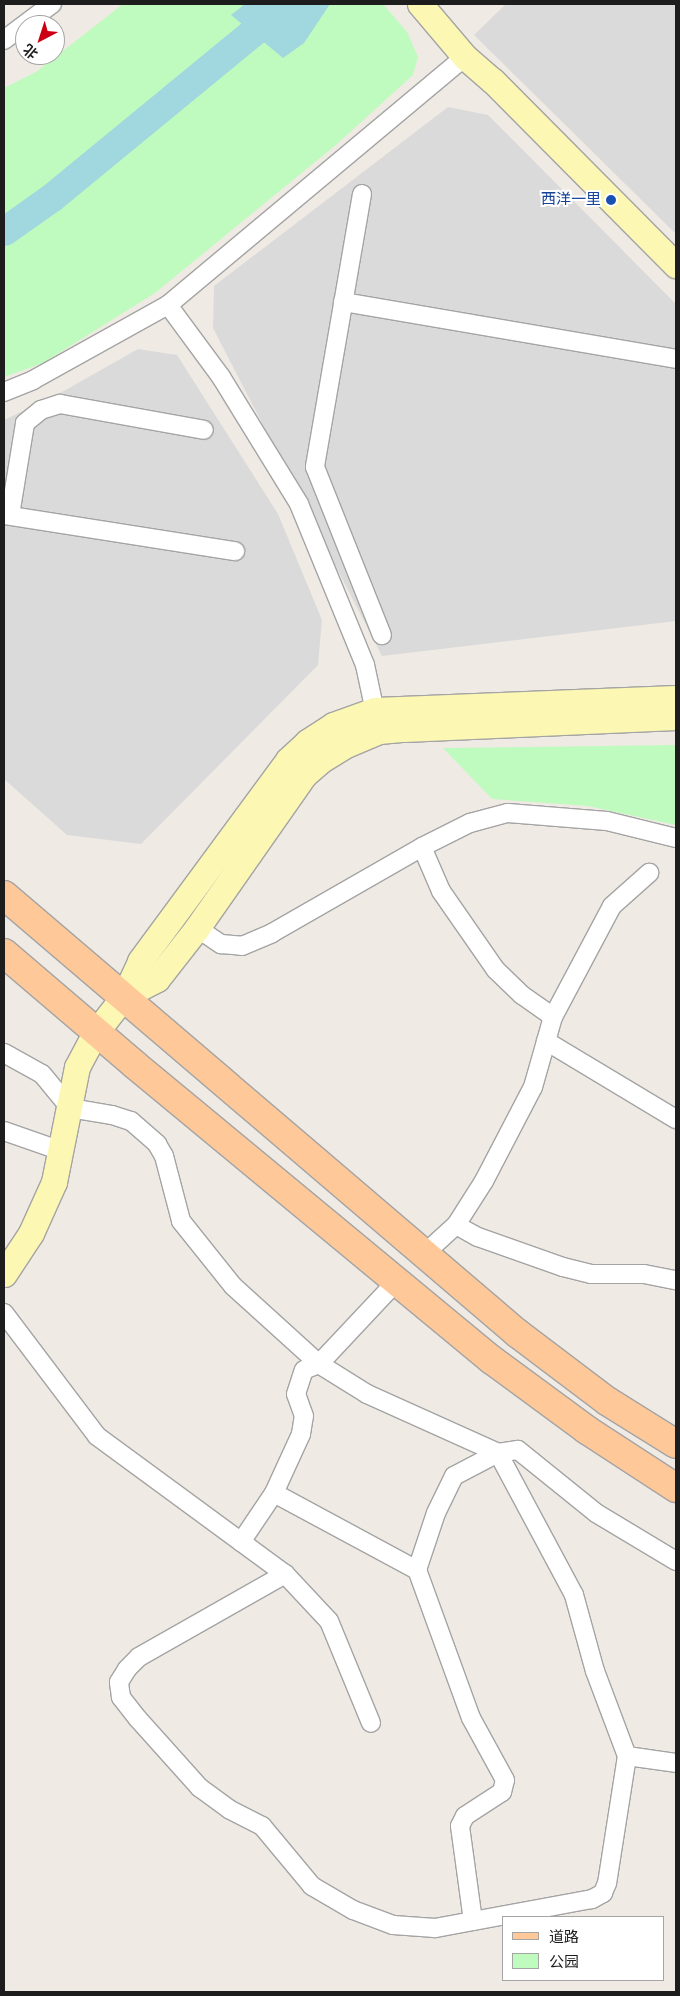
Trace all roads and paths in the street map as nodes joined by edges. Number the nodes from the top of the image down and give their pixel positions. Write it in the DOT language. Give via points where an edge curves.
graph roads {
  1 [pos="52,4"];
  2 [pos="420,4"];
  3 [pos="4,40"];
  4 [pos="465,57"];
  5 [pos="362,194"];
  6 [pos="676,265"];
  7 [pos="343,302"];
  8 [pos="168,304"];
  9 [pos="676,359"];
  10 [pos="4,392"];
  11 [pos="204,430"];
  12 [pos="7,515"];
  13 [pos="235,551"];
  14 [pos="382,635"];
  15 [pos="676,698"];
  16 [pos="676,718"];
  17 [pos="377,720"];
  18 [pos="676,838"];
  19 [pos="422,847"];
  20 [pos="649,873"];
  21 [pos="4,895"];
  22 [pos="197,928"];
  23 [pos="4,952"];
  24 [pos="124,996"];
  25 [pos="553,1017"];
  26 [pos="96,1032"];
  27 [pos="546,1041"];
  28 [pos="4,1054"];
  29 [pos="70,1108"];
  30 [pos="676,1119"];
  31 [pos="4,1131"];
  32 [pos="61,1151"];
  33 [pos="456,1225"];
  34 [pos="423,1255"];
  35 [pos="4,1274"];
  36 [pos="676,1280"];
  37 [pos="397,1282"];
  38 [pos="4,1313"];
  39 [pos="319,1364"];
  40 [pos="676,1444"];
  41 [pos="498,1453"];
  42 [pos="676,1488"];
  43 [pos="274,1493"];
  44 [pos="241,1542"];
  45 [pos="676,1561"];
  46 [pos="416,1570"];
  47 [pos="285,1574"];
  48 [pos="371,1723"];
  49 [pos="627,1756"];
  50 [pos="676,1763"];
  51 [pos="473,1921"];
  1 -- 3 [label="street"];
  2 -- 4 [label="main road"];
  4 -- 6 [label="main road" via="493,81"];
  4 -- 8 [label="street"];
  5 -- 7 [label="street"];
  7 -- 9 [label="street"];
  7 -- 14 [label="street" via="315,467"];
  8 -- 10 [label="street" via="33,380"];
  8 -- 17 [label="street" via="221,377 299,504 364,665"];
  11 -- 12 [label="street" via="60,404 41,410 25,423"];
  12 -- 13 [label="street"];
  15 -- 17 [label="main road"];
  16 -- 17 [label="main road"];
  17 -- 22 [label="main road" via="304,775"];
  17 -- 24 [label="main road" via="332,725 288,760 140,961"];
  18 -- 19 [label="street" via="607,821 508,813 470,823"];
  19 -- 22 [label="street" via="272,933 242,946 221,944"];
  19 -- 25 [label="street" via="441,891 496,970 522,995"];
  20 -- 25 [label="street" via="612,906"];
  21 -- 24 [label="main road"];
  22 -- 24 [label="main road" via="157,978"];
  23 -- 26 [label="main road"];
  24 -- 26 [label="main road"];
  24 -- 34 [label="main road"];
  25 -- 27 [label="street"];
  26 -- 29 [label="main road" via="77,1067"];
  26 -- 37 [label="main road"];
  27 -- 30 [label="street"];
  27 -- 33 [label="street" via="533,1087 484,1180"];
  28 -- 29 [label="street" via="42,1074"];
  29 -- 32 [label="main road"];
  29 -- 39 [label="street" via="131,1120 157,1144 164,1156 181,1221 229,1282"];
  31 -- 32 [label="street"];
  32 -- 35 [label="main road" via="54,1182 31,1233"];
  33 -- 34 [label="street"];
  33 -- 36 [label="street" via="478,1237 582,1272 644,1274"];
  34 -- 40 [label="main road" via="517,1333 599,1395"];
  37 -- 39 [label="street"];
  37 -- 42 [label="main road" via="492,1360"];
  38 -- 44 [label="street" via="97,1436"];
  39 -- 41 [label="street" via="368,1394"];
  39 -- 43 [label="street" via="304,1370 296,1394 304,1416 301,1434"];
  41 -- 45 [label="street" via="518,1450 596,1512"];
  41 -- 46 [label="street" via="454,1476 436,1513"];
  41 -- 49 [label="street" via="574,1595 596,1671"];
  43 -- 44 [label="street"];
  43 -- 46 [label="street"];
  44 -- 47 [label="street"];
  46 -- 51 [label="street" via="471,1718 505,1780 502,1792 466,1816 460,1826"];
  47 -- 48 [label="street" via="329,1621"];
  47 -- 51 [label="street" via="139,1657 120,1682 121,1697 200,1788 262,1826 312,1886 353,1910 393,1925 436,1928"];
  49 -- 50 [label="street"];
  49 -- 51 [label="street" via="603,1893 592,1899"];
}
